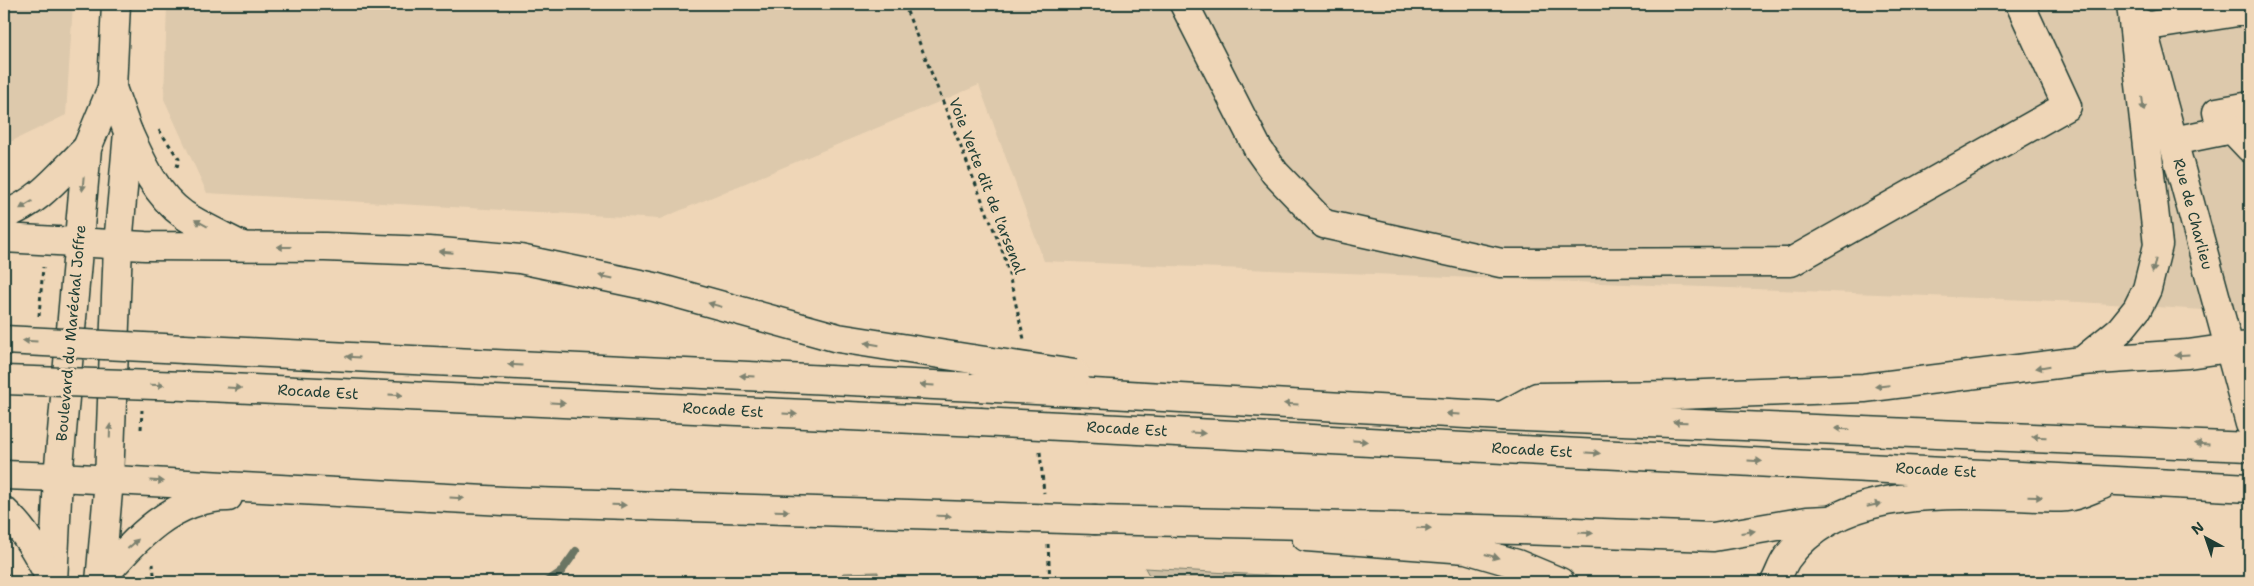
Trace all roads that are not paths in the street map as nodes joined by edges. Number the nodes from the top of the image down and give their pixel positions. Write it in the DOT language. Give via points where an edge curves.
graph roads {
  1 [pos="116,4"];
  2 [pos="1184,4"];
  3 [pos="2020,4"];
  4 [pos="2250,10"];
  5 [pos="2136,12"];
  6 [pos="112,88"];
  7 [pos="2250,106"];
  8 [pos="2222,131"];
  9 [pos="128,132"];
  10 [pos="2173,141"];
  11 [pos="87,148"];
  12 [pos="2250,148"];
  13 [pos="4,215"];
  14 [pos="4,238"];
  15 [pos="78,244"];
  16 [pos="118,245"];
  17 [pos="244,247"];
  18 [pos="4,340"];
  19 [pos="2242,359"];
  20 [pos="2082,361"];
  21 [pos="4,380"];
  22 [pos="1075,383"];
  23 [pos="1502,416"];
  24 [pos="2248,418"];
  25 [pos="2250,447"];
  26 [pos="4,475"];
  27 [pos="58,478"];
  28 [pos="108,480"];
  29 [pos="2114,480"];
  30 [pos="2250,488"];
  31 [pos="408,495"];
  32 [pos="4,511"];
  33 [pos="1095,520"];
  34 [pos="1828,520"];
  35 [pos="100,581"];
  36 [pos="53,582"];
  37 [pos="1560,582"];
  38 [pos="1775,582"];
  1 -- 6 [label="main road, Boulevard du Maréchal Joffre"];
  2 -- 3 [label="main road" via="1258,149 1275,173 1324,224 1501,263 1791,262 2067,106"];
  4 -- 5 [label="main road"];
  5 -- 10 [label="main road, Rue de Charlieu"];
  5 -- 20 [label="main road, one-way" via="2158,245 2147,289 2137,309 2120,330"];
  6 -- 9 [label="main road, Boulevard du Maréchal Joffre"];
  6 -- 11 [label="main road, Boulevard du Maréchal Joffre"];
  7 -- 8 [label="main road" via="2217,112"];
  8 -- 10 [label="main road"];
  8 -- 12 [label="main road" via="2232,129"];
  9 -- 16 [label="main road, Boulevard du Maréchal Joffre"];
  17 -- 9 [label="main road, one-way" via="184,214 159,191"];
  10 -- 19 [label="main road, Rue de Charlieu"];
  11 -- 13 [label="main road, one-way" via="38,198"];
  11 -- 15 [label="main road, Boulevard du Maréchal Joffre, one-way"];
  14 -- 15 [label="main road"];
  15 -- 16 [label="main road"];
  15 -- 27 [label="main road, Boulevard du Maréchal Joffre"];
  16 -- 17 [label="main road"];
  28 -- 16 [label="main road, Boulevard du Maréchal Joffre, one-way"];
  22 -- 17 [label="main road, one-way, bridge" via="972,359 838,338 654,288 520,259 430,251"];
  22 -- 18 [label="main road, one-way, bridge" via="976,387"];
  19 -- 20 [label="main road, one-way" via="2188,354"];
  19 -- 24 [label="main road, Rue de Charlieu"];
  20 -- 23 [label="main road, one-way" via="1864,388 1537,397"];
  21 -- 29 [label="main road, Rocade Est, one-way, bridge" via="980,422"];
  23 -- 22 [label="main road, one-way" via="1165,397"];
  25 -- 23 [label="main road, one-way"];
  26 -- 27 [label="main road"];
  27 -- 28 [label="main road"];
  27 -- 36 [label="main road, Boulevard du Maréchal Joffre"];
  28 -- 31 [label="main road, one-way"];
  28 -- 35 [label="main road, Boulevard du Maréchal Joffre"];
  29 -- 30 [label="main road, Rocade Est"];
  34 -- 29 [label="main road, one-way" via="1851,510 1894,500 1932,495 2068,497"];
  31 -- 33 [label="main road, one-way" via="661,507"];
  35 -- 31 [label="main road, one-way" via="126,551 165,517 182,506 209,497"];
  32 -- 36 [label="main road" via="18,524"];
  33 -- 34 [label="main road, one-way" via="1713,536 1806,520"];
  33 -- 37 [label="main road, one-way" via="1466,549 1518,564"];
  34 -- 38 [label="main road" via="1786,559"];
}
